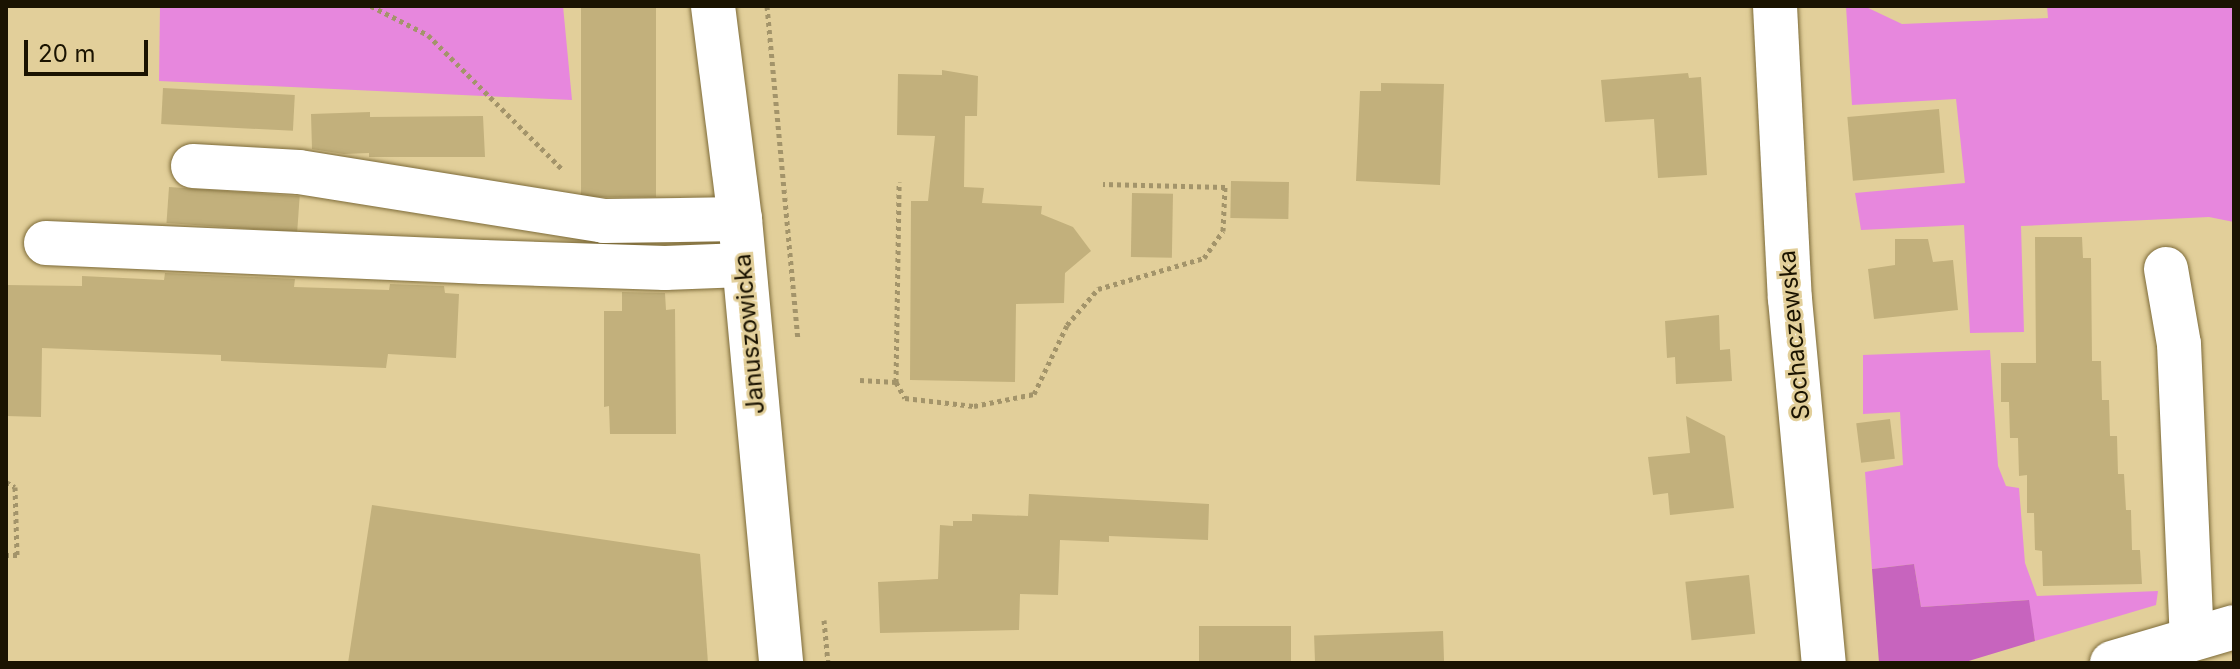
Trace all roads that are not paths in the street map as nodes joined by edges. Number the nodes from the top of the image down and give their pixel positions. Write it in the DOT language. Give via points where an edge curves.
graph roads {
  1 [pos="713,6"];
  2 [pos="1775,6"];
  3 [pos="193,166"];
  4 [pos="740,219"];
  5 [pos="46,243"];
  6 [pos="743,265"];
  7 [pos="2166,269"];
  8 [pos="2234,627"];
  9 [pos="2192,638"];
  10 [pos="781,663"];
  11 [pos="1824,663"];
  12 [pos="2112,663"];
  1 -- 4 [label="street, Januszowicka"];
  2 -- 11 [label="street, Sochaczewska" via="1790,299"];
  3 -- 4 [label="street" via="299,172 604,221"];
  4 -- 6 [label="street, Januszowicka"];
  5 -- 6 [label="street" via="665,268"];
  6 -- 10 [label="street, Januszowicka"];
  7 -- 9 [label="street" via="2179,344"];
  8 -- 9 [label="street"];
  9 -- 12 [label="street"];
}
